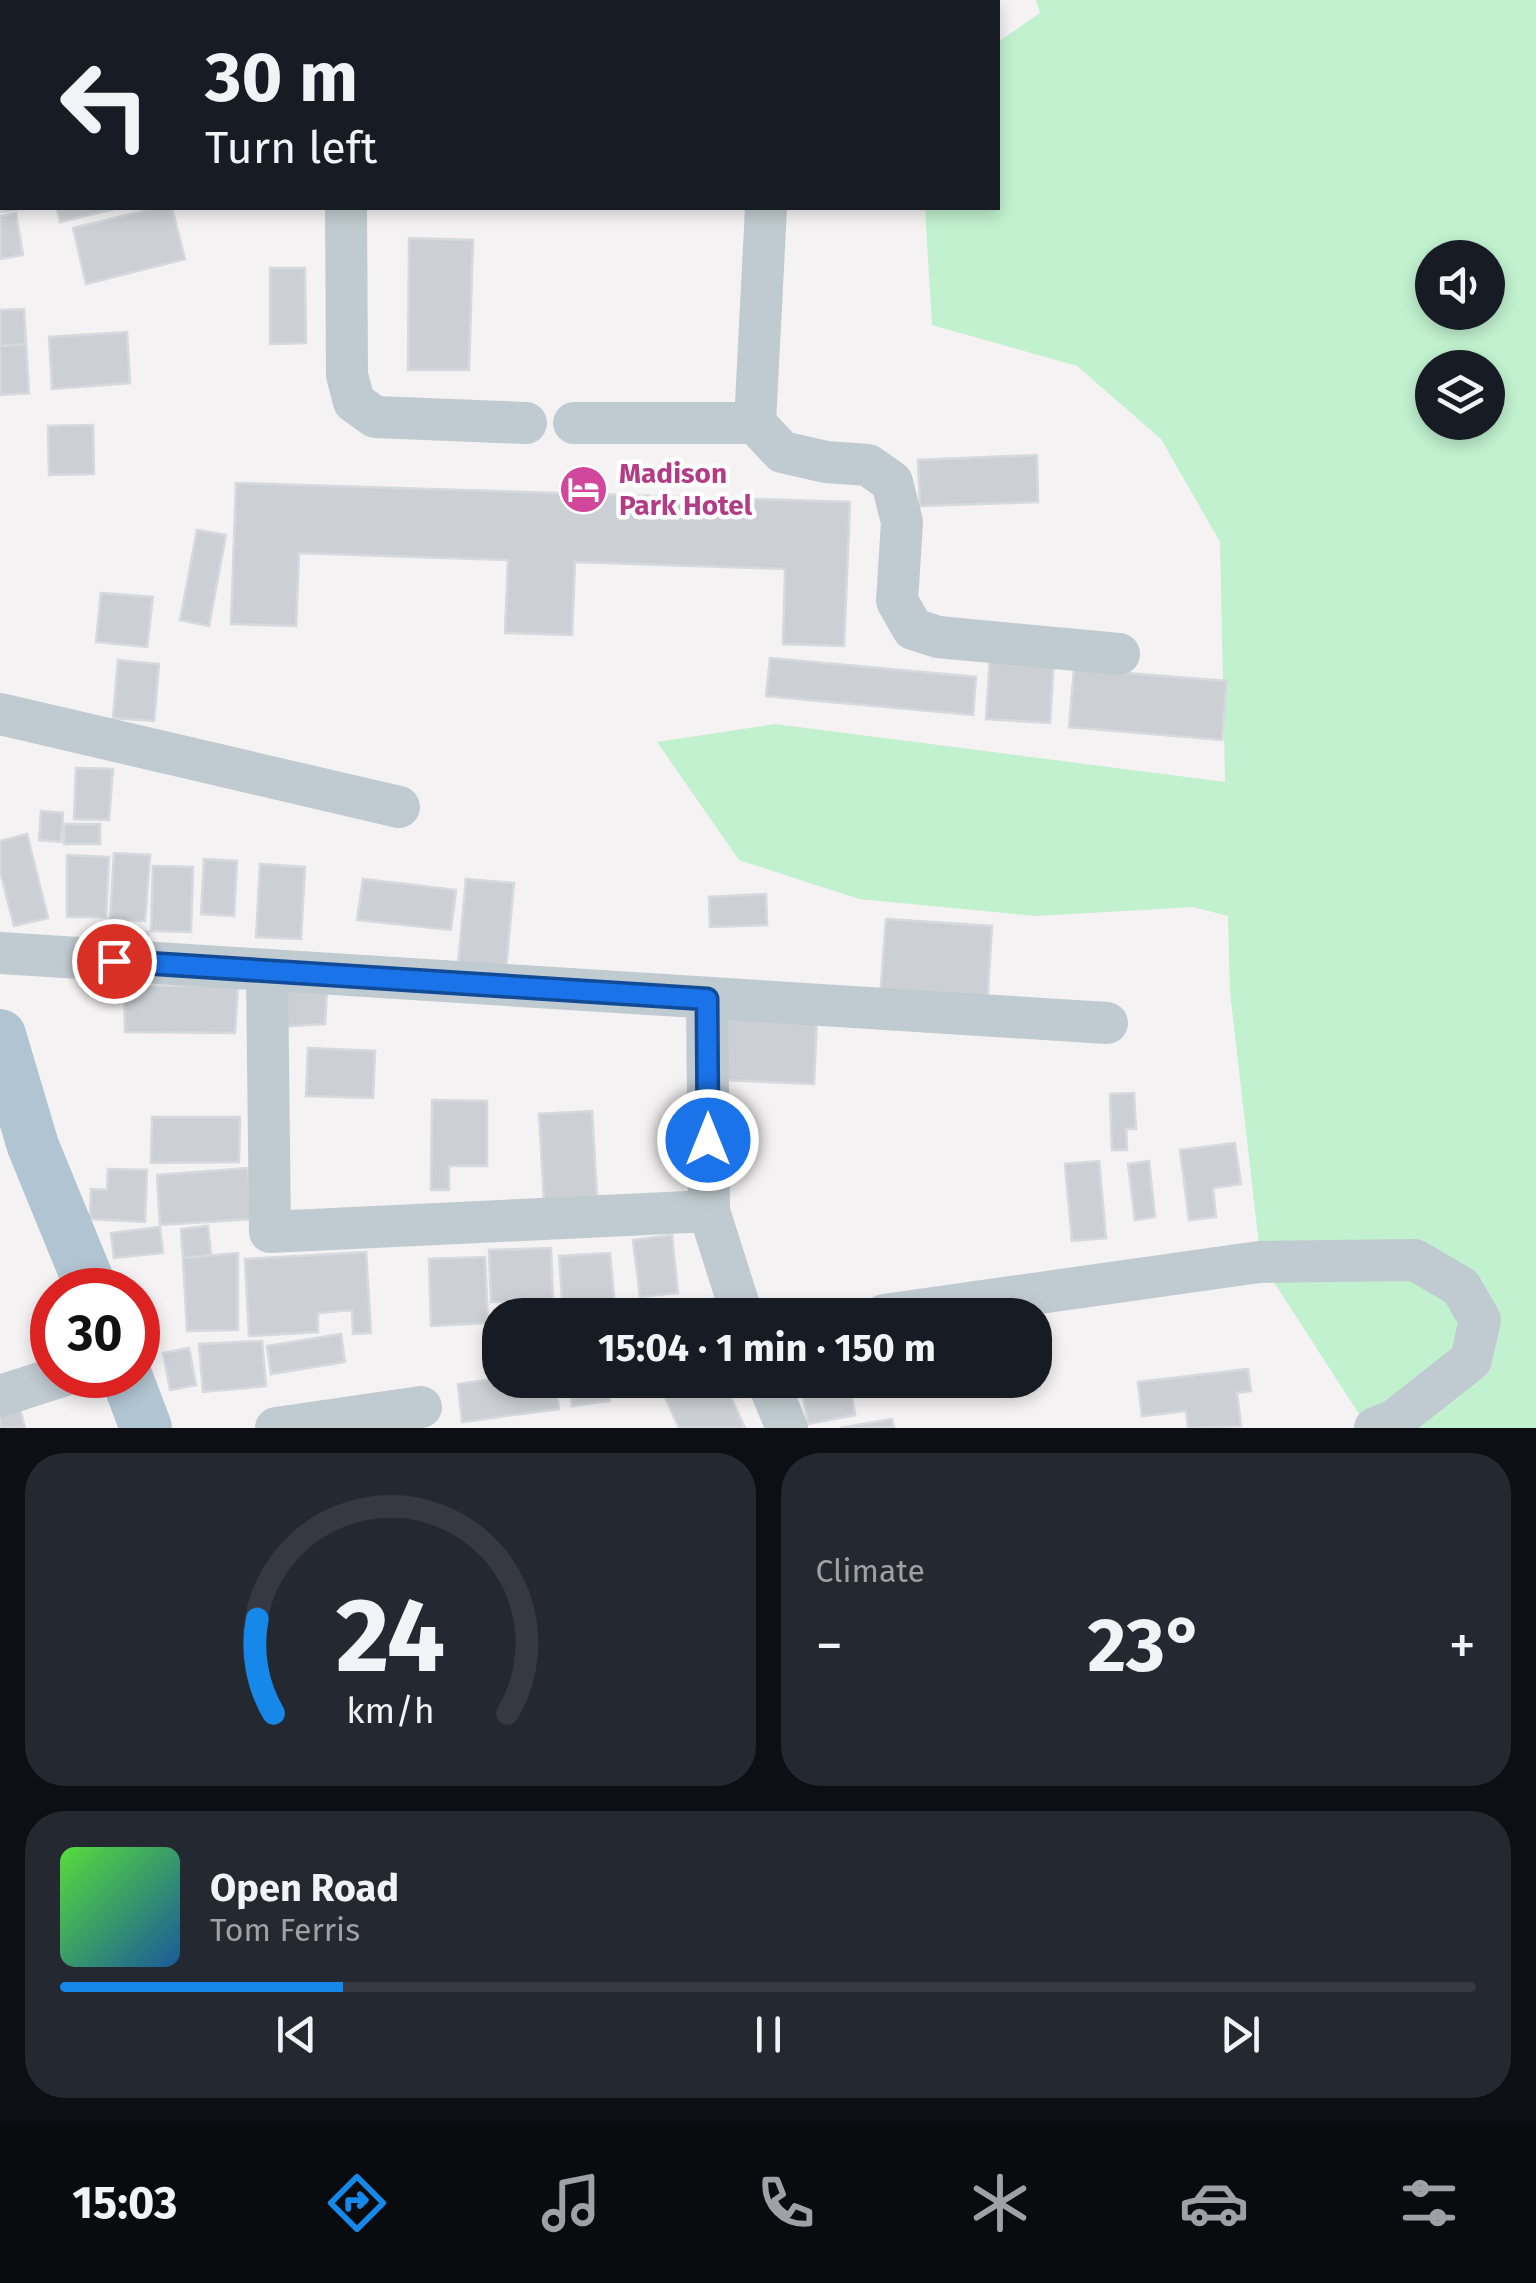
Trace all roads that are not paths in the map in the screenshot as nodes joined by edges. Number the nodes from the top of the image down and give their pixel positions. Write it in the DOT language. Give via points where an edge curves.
graph roads {
  1 [pos="346,210"];
  2 [pos="766,210"];
  3 [pos="526,422"];
  4 [pos="754,423"];
  5 [pos="574,424"];
  6 [pos="1119,654"];
  7 [pos="0,714"];
  8 [pos="399,807"];
  9 [pos="0,953"];
  10 [pos="266,972"];
  11 [pos="707,999"];
  12 [pos="1108,1023"];
  13 [pos="0,1035"];
  14 [pos="708,1211"];
  15 [pos="83,1268"];
  16 [pos="736,1298"];
  17 [pos="1004,1298"];
  18 [pos="30,1386"];
  19 [pos="0,1396"];
  20 [pos="135,1398"];
  21 [pos="774,1398"];
  22 [pos="421,1407"];
  23 [pos="146,1428"];
  24 [pos="276,1428"];
  25 [pos="787,1428"];
  26 [pos="1375,1428"];
  1 -- 3 [label="street" via="347,375 354,402 375,416"];
  2 -- 4 [label="street"];
  4 -- 5 [label="street"];
  4 -- 6 [label="street" via="782,452 868,464 892,482 902,522 897,602 913,629"];
  7 -- 8 [label="street"];
  9 -- 10 [label="street"];
  10 -- 11 [label="street"];
  10 -- 14 [label="street" via="270,1232"];
  11 -- 12 [label="street"];
  11 -- 14 [label="street"];
  13 -- 15 [label="main road" via="33,1146"];
  14 -- 16 [label="street"];
  17 -- 26 [label="street" via="1259,1262 1415,1260 1461,1286 1480,1320 1470,1360 1396,1420"];
  18 -- 19 [label="street"];
  20 -- 23 [label="main road"];
  21 -- 25 [label="street"];
  22 -- 24 [label="street"];
}
